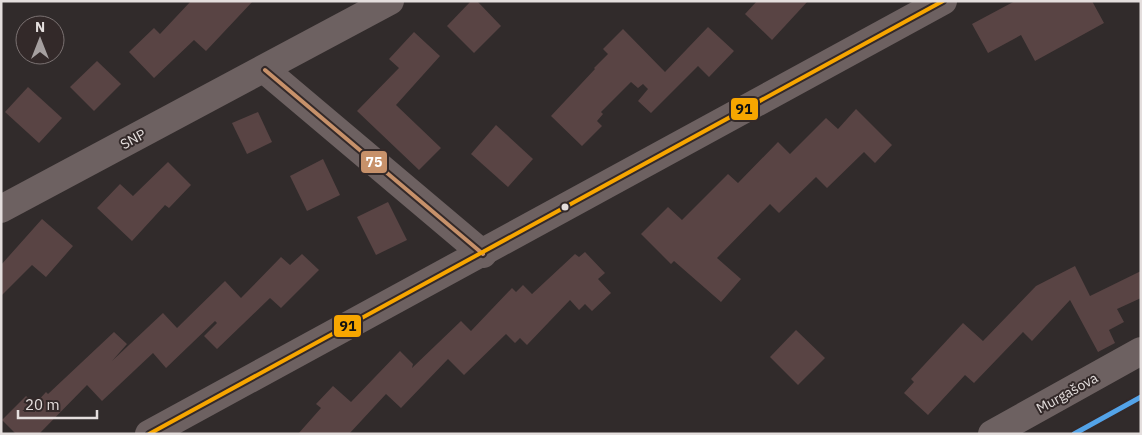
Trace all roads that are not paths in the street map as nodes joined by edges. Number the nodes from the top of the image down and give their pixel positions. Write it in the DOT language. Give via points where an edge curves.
graph roads {
  1 [pos="390,1"];
  2 [pos="943,1"];
  3 [pos="265,70"];
  4 [pos="1,208"];
  5 [pos="483,254"];
  6 [pos="1141,351"];
  7 [pos="149,434"];
  8 [pos="992,434"];
  1 -- 3 [label="street, SNP"];
  2 -- 5 [label="street"];
  3 -- 4 [label="street, SNP"];
  3 -- 5 [label="street"];
  5 -- 7 [label="street"];
  6 -- 8 [label="street, Murgašova"];
}
